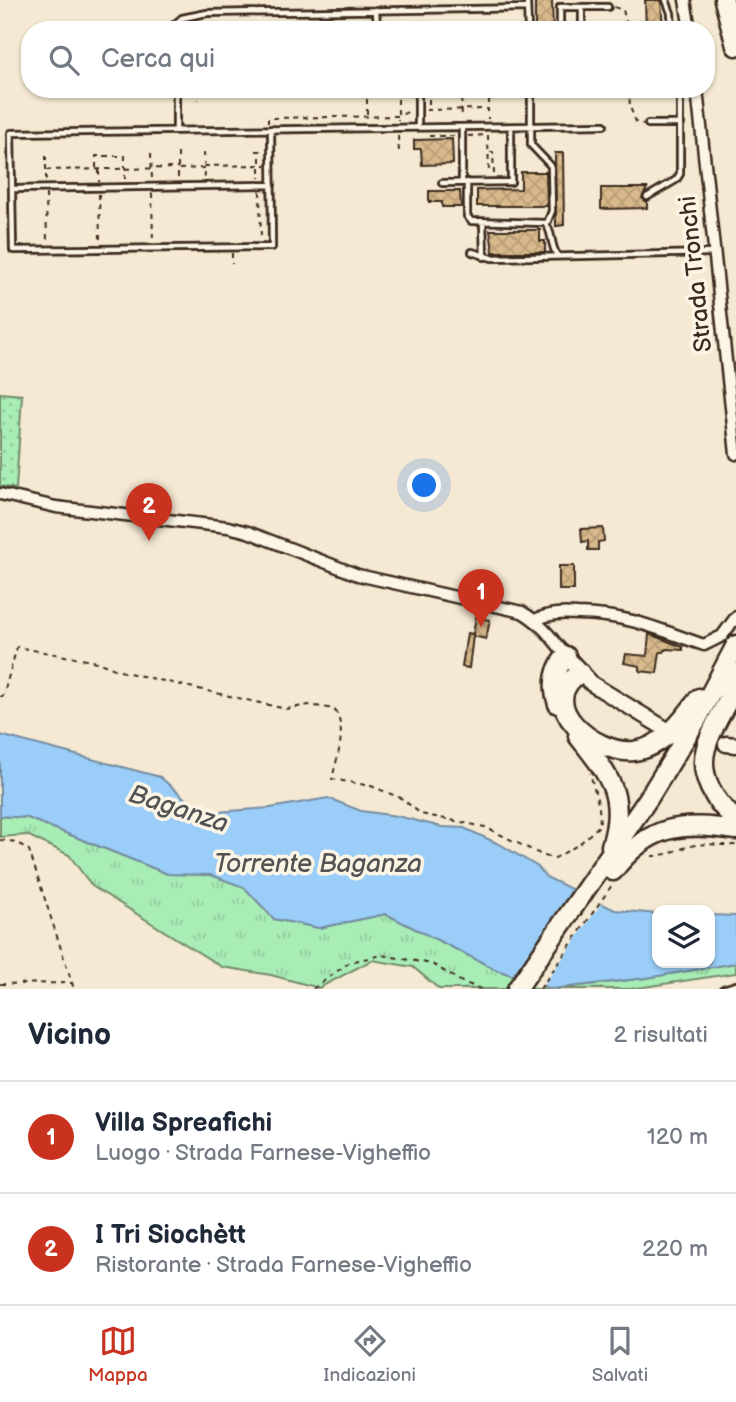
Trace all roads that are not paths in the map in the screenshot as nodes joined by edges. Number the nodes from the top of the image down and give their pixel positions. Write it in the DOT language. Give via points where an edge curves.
graph roads {
  1 [pos="666,0"];
  2 [pos="685,0"];
  3 [pos="724,0"];
  4 [pos="582,7"];
  5 [pos="608,7"];
  6 [pos="376,10"];
  7 [pos="178,21"];
  8 [pos="377,21"];
  9 [pos="528,21"];
  10 [pos="560,21"];
  11 [pos="582,21"];
  12 [pos="671,21"];
  13 [pos="688,21"];
  14 [pos="736,46"];
  15 [pos="176,98"];
  16 [pos="418,98"];
  17 [pos="531,98"];
  18 [pos="680,98"];
  19 [pos="698,98"];
  20 [pos="648,124"];
  21 [pos="681,124"];
  22 [pos="604,125"];
  23 [pos="511,126"];
  24 [pos="531,126"];
  25 [pos="462,127"];
  26 [pos="418,128"];
  27 [pos="271,130"];
  28 [pos="176,131"];
  29 [pos="465,182"];
  30 [pos="442,183"];
  31 [pos="272,185"];
  32 [pos="12,189"];
  33 [pos="647,197"];
  34 [pos="483,222"];
  35 [pos="547,223"];
  36 [pos="472,252"];
  37 [pos="714,253"];
  38 [pos="557,256"];
  39 [pos="484,257"];
  40 [pos="736,454"];
  41 [pos="0,494"];
  42 [pos="736,617"];
  43 [pos="535,620"];
  44 [pos="735,647"];
  45 [pos="566,656"];
  46 [pos="736,672"];
  47 [pos="580,673"];
  48 [pos="664,728"];
  49 [pos="736,819"];
  50 [pos="736,830"];
  51 [pos="607,874"];
  52 [pos="736,985"];
  53 [pos="517,989"];
  54 [pos="530,989"];
  55 [pos="723,989"];
  1 -- 12 [label="lane"];
  2 -- 13 [label="street"];
  3 -- 14 [label="highway"];
  4 -- 5 [label="lane"];
  4 -- 10 [label="lane" via="560,7"];
  4 -- 11 [label="lane"];
  6 -- 7 [label="lane" via="207,13"];
  6 -- 8 [label="lane"];
  6 -- 9 [label="lane" via="527,5"];
  15 -- 28 [label="lane"];
  16 -- 26 [label="lane"];
  17 -- 24 [label="lane"];
  18 -- 21 [label="lane"];
  19 -- 37 [label="street, Strada Tronchi"];
  20 -- 21 [label="lane"];
  21 -- 33 [label="lane" via="680,176"];
  22 -- 24 [label="lane"];
  23 -- 24 [label="lane"];
  23 -- 25 [label="lane"];
  23 -- 29 [label="lane" via="512,182"];
  24 -- 35 [label="lane" via="531,145 551,166 552,209"];
  25 -- 26 [label="lane"];
  25 -- 29 [label="lane"];
  26 -- 27 [label="lane"];
  27 -- 28 [label="lane"];
  27 -- 31 [label="lane"];
  28 -- 32 [label="lane" via="11,133"];
  29 -- 30 [label="lane"];
  29 -- 34 [label="lane" via="468,218"];
  31 -- 32 [label="lane"];
  31 -- 32 [label="lane" via="272,247 13,250"];
  34 -- 35 [label="lane"];
  34 -- 39 [label="lane"];
  35 -- 38 [label="lane"];
  36 -- 39 [label="lane"];
  37 -- 38 [label="lane"];
  37 -- 40 [label="street, Strada Tronchi"];
  38 -- 39 [label="lane"];
  41 -- 43 [label="street" via="56,507 228,527 358,575 522,612"];
  42 -- 43 [label="street" via="722,636 704,645 647,623 609,615 552,613"];
  43 -- 45 [label="street"];
  44 -- 47 [label="highway" via="692,708 663,739 634,751 600,745 581,733 566,712 564,688"];
  44 -- 51 [label="highway"];
  45 -- 47 [label="street"];
  45 -- 51 [label="highway" via="558,664 554,683 562,715 601,764 618,800"];
  46 -- 49 [label="highway" via="704,762 714,796"];
  46 -- 51 [label="highway" via="681,768"];
  47 -- 48 [label="street"];
  50 -- 51 [label="highway" via="692,825 664,830"];
  51 -- 53 [label="highway"];
  51 -- 54 [label="highway"];
  52 -- 55 [label="lane"];
}
